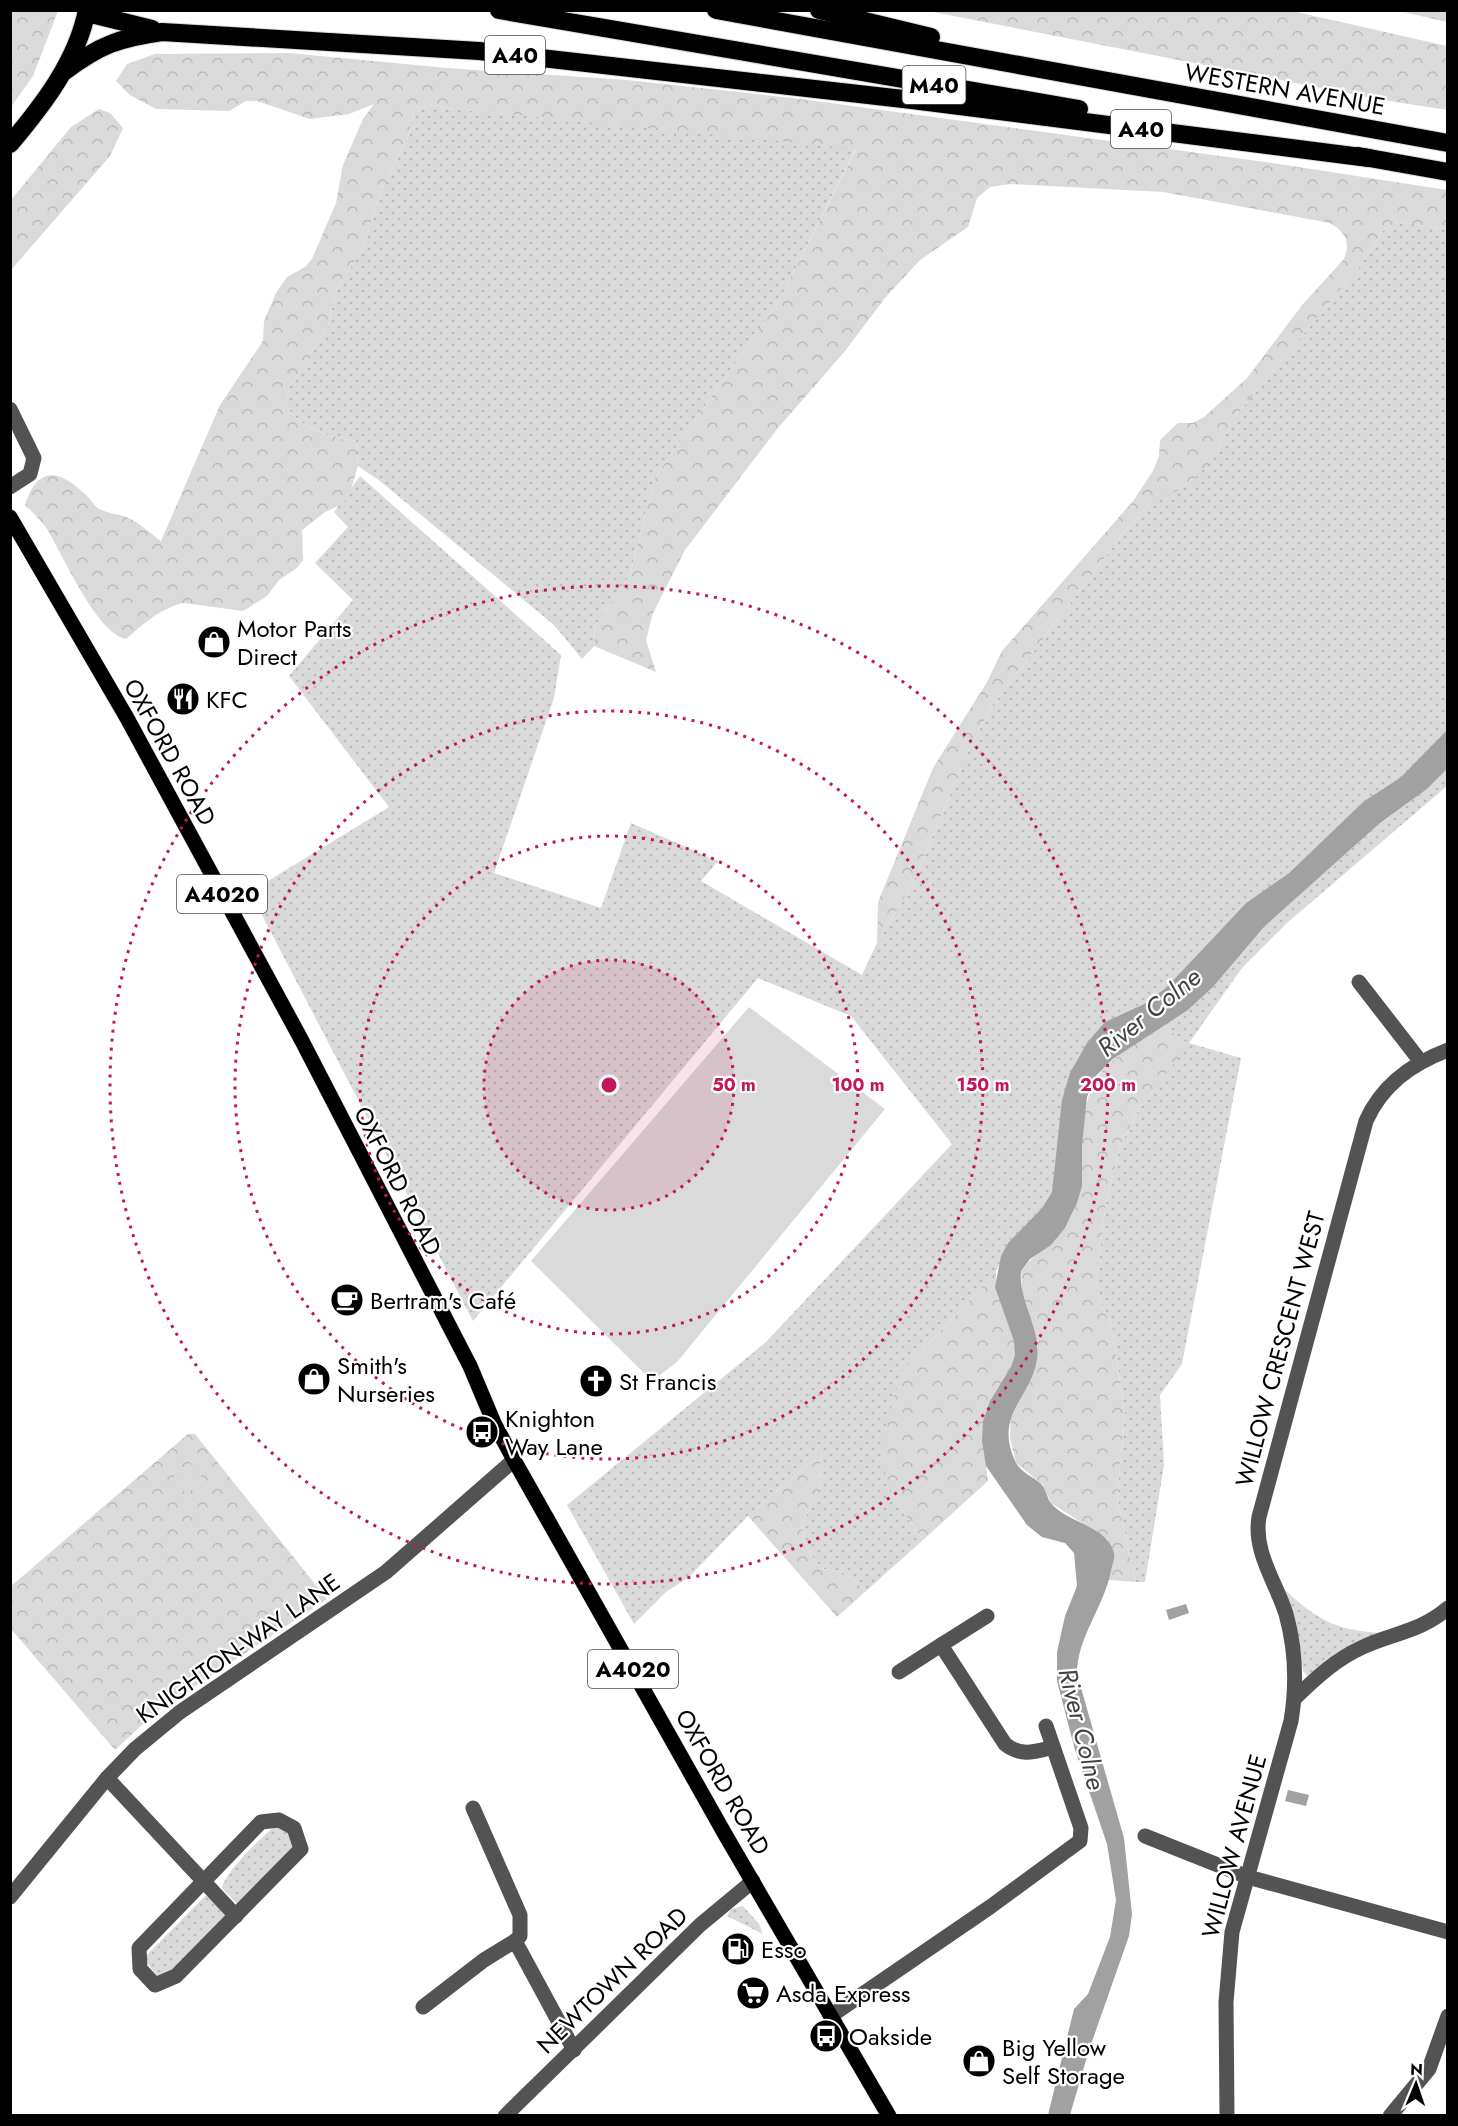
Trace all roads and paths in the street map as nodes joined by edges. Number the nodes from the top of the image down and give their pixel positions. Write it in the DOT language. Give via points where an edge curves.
graph roads {
  1 [pos="499,10"];
  2 [pos="716,10"];
  3 [pos="819,10"];
  4 [pos="87,12"];
  5 [pos="162,32"];
  6 [pos="64,71"];
  7 [pos="1114,81"];
  8 [pos="1448,143"];
  9 [pos="10,144"];
  10 [pos="1370,158"];
  11 [pos="1448,172"];
  12 [pos="10,409"];
  13 [pos="10,487"];
  14 [pos="10,517"];
  15 [pos="1359,982"];
  16 [pos="1448,1050"];
  17 [pos="1421,1062"];
  18 [pos="514,1460"];
  19 [pos="1448,1608"];
  20 [pos="987,1616"];
  21 [pos="941,1645"];
  22 [pos="900,1672"];
  23 [pos="1295,1698"];
  24 [pos="1046,1726"];
  25 [pos="1053,1747"];
  26 [pos="107,1778"];
  27 [pos="473,1808"];
  28 [pos="1145,1836"];
  29 [pos="1248,1877"];
  30 [pos="753,1881"];
  31 [pos="204,1884"];
  32 [pos="10,1897"];
  33 [pos="236,1916"];
  34 [pos="1448,1932"];
  35 [pos="515,1941"];
  36 [pos="423,2007"];
  37 [pos="832,2015"];
  38 [pos="1448,2016"];
  39 [pos="574,2050"];
  40 [pos="505,2115"];
  41 [pos="889,2115"];
  42 [pos="1227,2115"];
  43 [pos="1390,2115"];
  1 -- 10 [label="highway, M40"];
  2 -- 7 [label="highway, M40"];
  3 -- 7 [label="highway"];
  4 -- 5 [label="highway"];
  4 -- 6 [label="highway"];
  5 -- 6 [label="highway, A40" via="134,35 93,50"];
  5 -- 10 [label="highway, A40" via="479,51"];
  6 -- 9 [label="highway"];
  7 -- 8 [label="highway, WESTERN AVENUE / A40"];
  10 -- 11 [label="highway, A40"];
  12 -- 13 [label="street" via="34,458 30,474"];
  14 -- 18 [label="main road, OXFORD ROAD / A4020" via="127,718 293,1024 470,1366"];
  15 -- 17 [label="street"];
  16 -- 17 [label="street, WILLOW CRESCENT WEST"];
  17 -- 23 [label="street, WILLOW CRESCENT WEST" via="1382,1093 1366,1121 1259,1517 1258,1546 1277,1588 1292,1641"];
  18 -- 26 [label="street, KNIGHTON-WAY LANE" via="386,1572 180,1712"];
  18 -- 30 [label="main road, OXFORD ROAD / A4020"];
  19 -- 23 [label="street" via="1413,1630 1364,1646 1338,1660"];
  20 -- 21 [label="street"];
  21 -- 22 [label="street"];
  21 -- 25 [label="street" via="1005,1744 1025,1754"];
  23 -- 29 [label="street, WILLOW AVENUE"];
  24 -- 25 [label="street"];
  25 -- 37 [label="street" via="1081,1828 1080,1841 990,1908"];
  26 -- 31 [label="street"];
  26 -- 32 [label="street, KNIGHTON-WAY LANE"];
  27 -- 35 [label="street" via="520,1915 520,1936"];
  28 -- 29 [label="street"];
  29 -- 34 [label="street"];
  29 -- 42 [label="street, WILLOW AVENUE" via="1229,1951"];
  30 -- 37 [label="main road, OXFORD ROAD / A4020"];
  30 -- 39 [label="street, NEWTOWN ROAD" via="700,1925"];
  31 -- 33 [label="street"];
  31 -- 33 [label="street" via="261,1822 279,1820 294,1828 301,1849"];
  31 -- 33 [label="street" via="139,1948 140,1970 155,1985 176,1976"];
  35 -- 36 [label="street"];
  35 -- 39 [label="street"];
  37 -- 41 [label="main road, OXFORD ROAD / A4020"];
  38 -- 43 [label="street" via="1429,2069"];
  39 -- 40 [label="street, NEWTOWN ROAD"];
}
